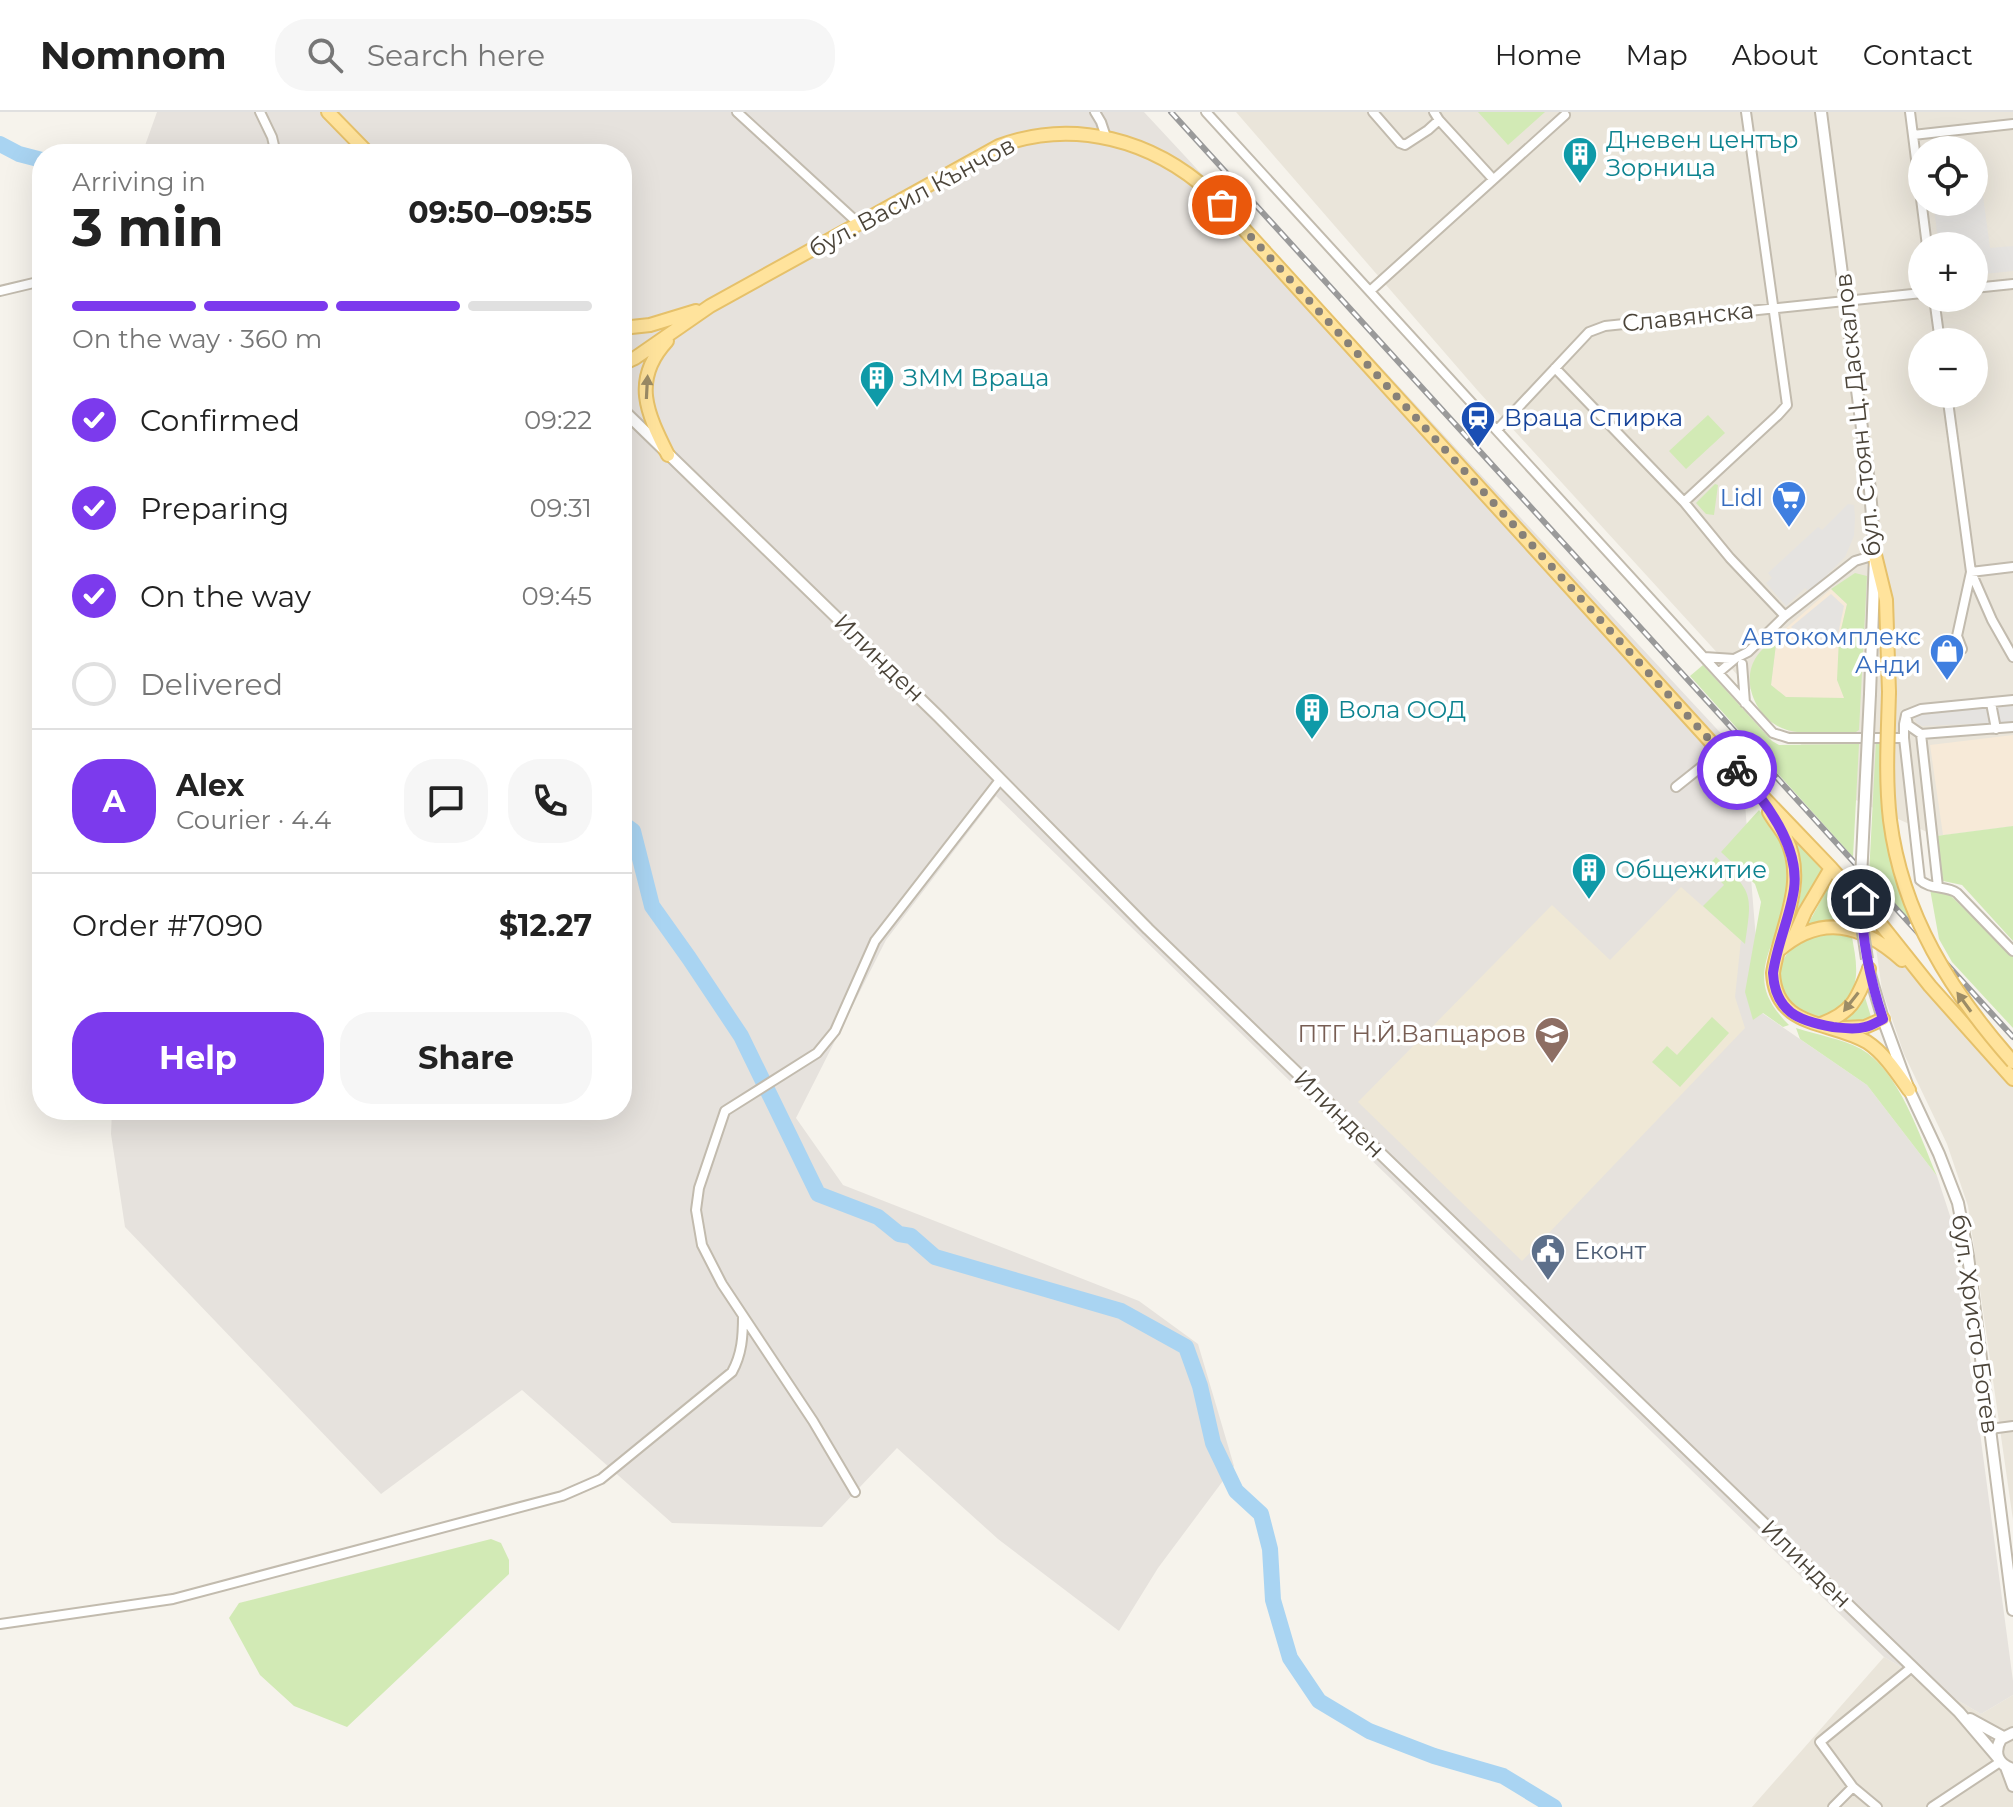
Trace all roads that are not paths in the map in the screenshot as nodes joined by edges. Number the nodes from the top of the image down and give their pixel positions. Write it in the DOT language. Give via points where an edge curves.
graph roads {
  1 [pos="260,112"];
  2 [pos="326,112"];
  3 [pos="737,112"];
  4 [pos="1095,112"];
  5 [pos="1206,112"];
  6 [pos="1373,112"];
  7 [pos="1746,112"];
  8 [pos="1821,112"];
  9 [pos="1910,112"];
  10 [pos="1565,115"];
  11 [pos="1436,116"];
  12 [pos="2013,124"];
  13 [pos="1913,135"];
  14 [pos="1106,137"];
  15 [pos="274,144"];
  16 [pos="359,144"];
  17 [pos="1493,179"];
  18 [pos="858,223"];
  19 [pos="1925,232"];
  20 [pos="32,283"];
  21 [pos="2013,284"];
  22 [pos="1988,287"];
  23 [pos="0,291"];
  24 [pos="1370,291"];
  25 [pos="1908,294"];
  26 [pos="1846,301"];
  27 [pos="710,306"];
  28 [pos="1773,307"];
  29 [pos="681,326"];
  30 [pos="632,327"];
  31 [pos="632,359"];
  32 [pos="1555,368"];
  33 [pos="1949,408"];
  34 [pos="632,419"];
  35 [pos="1497,430"];
  36 [pos="668,455"];
  37 [pos="1684,502"];
  38 [pos="1875,555"];
  39 [pos="2013,567"];
  40 [pos="1971,572"];
  41 [pos="1785,616"];
  42 [pos="1962,649"];
  43 [pos="1703,657"];
  44 [pos="2013,657"];
  45 [pos="1739,661"];
  46 [pos="1722,677"];
  47 [pos="2013,700"];
  48 [pos="1991,703"];
  49 [pos="1745,704"];
  50 [pos="1906,715"];
  51 [pos="2013,727"];
  52 [pos="1996,729"];
  53 [pos="1921,734"];
  54 [pos="1904,738"];
  55 [pos="1720,752"];
  56 [pos="1000,780"];
  57 [pos="1676,787"];
  58 [pos="1756,791"];
  59 [pos="1831,868"];
  60 [pos="1938,887"];
  61 [pos="1794,937"];
  62 [pos="1778,951"];
  63 [pos="2013,951"];
  64 [pos="1868,964"];
  65 [pos="1930,986"];
  66 [pos="1883,1019"];
  67 [pos="1821,1024"];
  68 [pos="2013,1062"];
  69 [pos="2013,1079"];
  70 [pos="1909,1090"];
  71 [pos="743,1315"];
  72 [pos="2013,1426"];
  73 [pos="1990,1429"];
  74 [pos="855,1492"];
  75 [pos="2007,1516"];
  76 [pos="2011,1579"];
  77 [pos="2013,1610"];
  78 [pos="0,1624"];
  79 [pos="1912,1667"];
  80 [pos="1959,1712"];
  81 [pos="2008,1735"];
  82 [pos="2004,1764"];
  83 [pos="2013,1786"];
  84 [pos="1853,1787"];
  85 [pos="1833,1807"];
  86 [pos="1877,1807"];
  87 [pos="1932,1807"];
  1 -- 15 [label="street"];
  2 -- 16 [label="main road"];
  3 -- 18 [label="street"];
  4 -- 14 [label="street"];
  5 -- 24 [label="street"];
  6 -- 11 [label="street" via="1405,145 1428,130"];
  7 -- 28 [label="street"];
  8 -- 26 [label="street, бул. Стоян Ц. Даскалов"];
  9 -- 13 [label="street"];
  10 -- 17 [label="street"];
  11 -- 17 [label="street"];
  12 -- 13 [label="street"];
  13 -- 19 [label="street"];
  14 -- 18 [label="main road, бул. Васил Кънчов" via="1057,133 1011,142"];
  14 -- 55 [label="main road, бул. Васил Кънчов" via="1152,154 1211,193"];
  17 -- 24 [label="street"];
  18 -- 27 [label="main road, бул. Васил Кънчов"];
  20 -- 23 [label="street"];
  21 -- 22 [label="street"];
  24 -- 35 [label="street"];
  25 -- 26 [label="street, Славянска"];
  26 -- 28 [label="street, Славянска"];
  26 -- 38 [label="street, бул. Стоян Ц. Даскалов"];
  27 -- 29 [label="main road, бул. Васил Кънчов"];
  27 -- 30 [label="main road, бул. Васил Кънчов"];
  28 -- 32 [label="street, Славянска" via="1605,326 1589,332"];
  28 -- 37 [label="street" via="1787,405"];
  29 -- 31 [label="main road, бул. Васил Кънчов"];
  36 -- 29 [label="main road, one-way" via="647,409 646,381 653,359"];
  32 -- 35 [label="street, Славянска"];
  32 -- 37 [label="street"];
  33 -- 40 [label="street"];
  34 -- 36 [label="street, Илинден"];
  35 -- 43 [label="street"];
  36 -- 56 [label="street, Илинден"];
  37 -- 41 [label="street"];
  38 -- 41 [label="street" via="1855,561"];
  38 -- 64 [label="street, бул. Стоян Ц. Даскалов, bridge" via="1861,878"];
  68 -- 38 [label="main road, one-way, bridge" via="1947,977 1923,931 1895,846 1888,801 1886,600"];
  39 -- 40 [label="street"];
  40 -- 42 [label="street" via="1957,636"];
  40 -- 44 [label="street"];
  41 -- 45 [label="street"];
  43 -- 45 [label="street"];
  43 -- 46 [label="street"];
  45 -- 46 [label="street"];
  45 -- 49 [label="street"];
  46 -- 49 [label="street"];
  47 -- 48 [label="street"];
  48 -- 50 [label="street"];
  48 -- 52 [label="street"];
  49 -- 54 [label="street" via="1773,733 1789,738"];
  50 -- 53 [label="street" via="1908,725"];
  50 -- 54 [label="street"];
  51 -- 52 [label="street"];
  52 -- 53 [label="street"];
  53 -- 60 [label="street"];
  54 -- 60 [label="street" via="1919,876 1925,885"];
  55 -- 57 [label="street"];
  55 -- 58 [label="main road, бул. Васил Кънчов"];
  56 -- 71 [label="street" via="875,941 835,1031 817,1053 725,1111 696,1210 702,1245"];
  56 -- 79 [label="street, Илинден"];
  58 -- 59 [label="main road, бул. Васил Кънчов"];
  58 -- 62 [label="main road" via="1787,840 1793,863 1795,887"];
  59 -- 61 [label="main road"];
  59 -- 65 [label="main road, бул. Васил Кънчов"];
  60 -- 63 [label="street" via="1957,893"];
  61 -- 62 [label="main road"];
  61 -- 65 [label="main road" via="1824,927 1851,929 1881,943"];
  62 -- 67 [label="main road" via="1773,983 1779,1000 1798,1017"];
  64 -- 66 [label="street, бул. Христо Ботев"];
  64 -- 67 [label="main road, one-way" via="1851,1006"];
  65 -- 69 [label="main road, бул. Васил Кънчов"];
  66 -- 67 [label="main road" via="1848,1029"];
  66 -- 70 [label="street, бул. Христо Ботев"];
  67 -- 70 [label="main road" via="1871,1045"];
  70 -- 73 [label="street, бул. Христо Ботев" via="1958,1203"];
  71 -- 74 [label="street"];
  71 -- 78 [label="street" via="743,1339 732,1372 601,1479 574,1492 173,1599"];
  72 -- 73 [label="street"];
  73 -- 75 [label="street, бул. Христо Ботев"];
  75 -- 76 [label="street, бул. Христо Ботев"];
  76 -- 77 [label="street, бул. Христо Ботев"];
  79 -- 80 [label="street, Илинден"];
  79 -- 84 [label="street" via="1820,1742"];
  80 -- 81 [label="street, Илинден"];
  80 -- 82 [label="street, Илинден"];
  81 -- 82 [label="street" via="1997,1747"];
  82 -- 83 [label="street"];
  82 -- 87 [label="street"];
  84 -- 85 [label="street"];
  84 -- 86 [label="street"];
}
